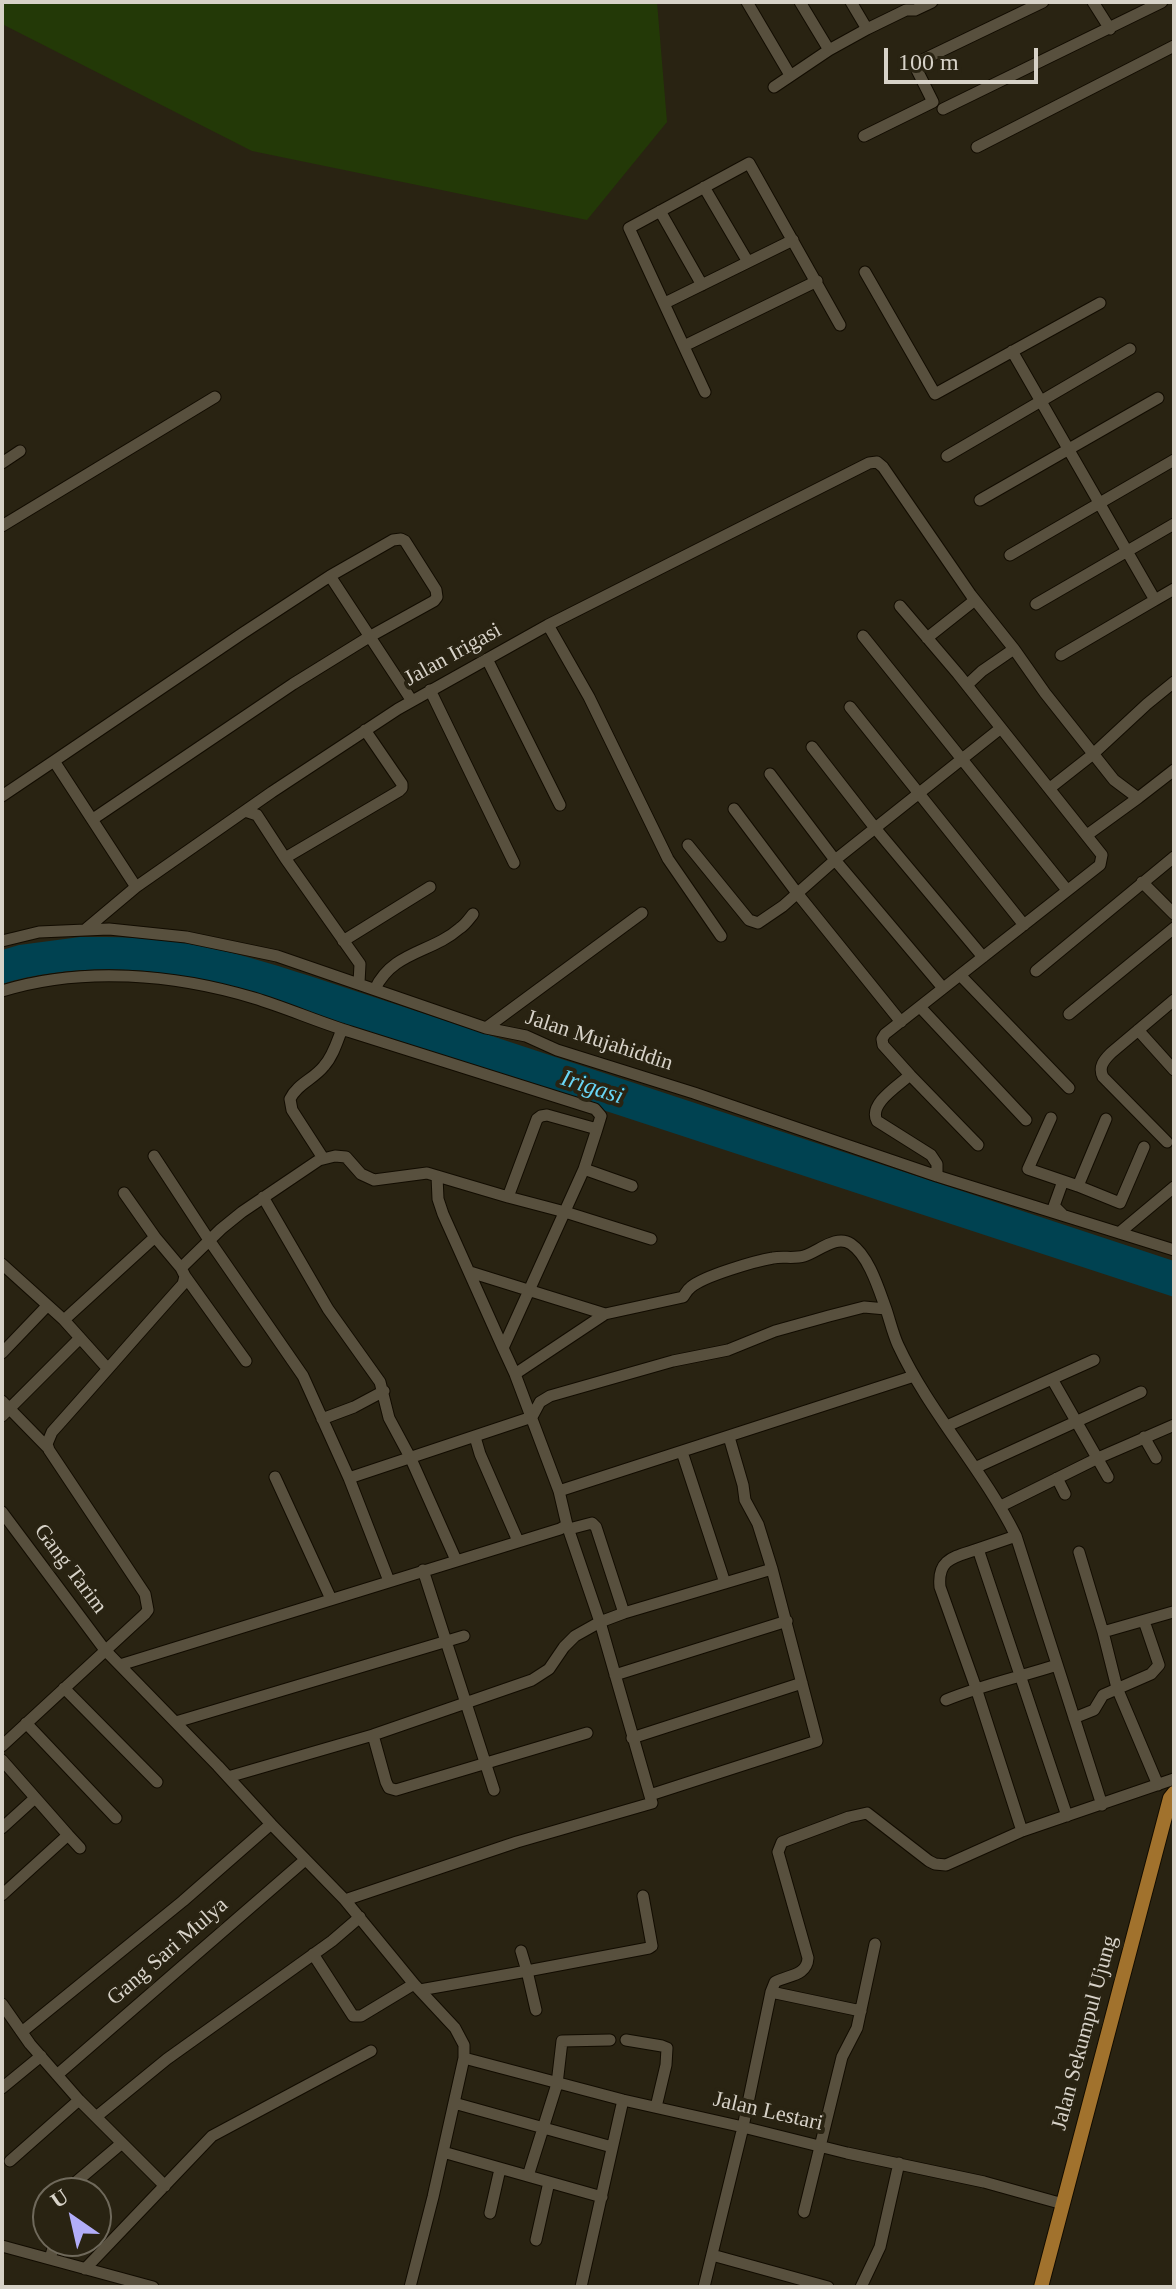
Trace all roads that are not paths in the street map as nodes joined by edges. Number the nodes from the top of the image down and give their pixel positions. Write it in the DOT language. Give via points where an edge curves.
graph roads {
  1 [pos="747,2"];
  2 [pos="800,2"];
  3 [pos="851,2"];
  4 [pos="932,2"];
  5 [pos="1043,2"];
  6 [pos="1093,2"];
  7 [pos="1162,2"];
  8 [pos="904,6"];
  9 [pos="867,29"];
  10 [pos="1110,29"];
  11 [pos="1174,46"];
  12 [pos="829,50"];
  13 [pos="790,75"];
  14 [pos="774,87"];
  15 [pos="943,109"];
  16 [pos="864,136"];
  17 [pos="977,147"];
  18 [pos="704,187"];
  19 [pos="660,211"];
  20 [pos="793,240"];
  21 [pos="748,262"];
  22 [pos="865,272"];
  23 [pos="817,281"];
  24 [pos="702,285"];
  25 [pos="665,303"];
  26 [pos="1100,303"];
  27 [pos="840,325"];
  28 [pos="684,346"];
  29 [pos="1130,349"];
  30 [pos="1012,351"];
  31 [pos="705,392"];
  32 [pos="215,397"];
  33 [pos="1158,398"];
  34 [pos="1040,402"];
  35 [pos="1068,450"];
  36 [pos="20,451"];
  37 [pos="947,456"];
  38 [pos="1174,460"];
  39 [pos="2,463"];
  40 [pos="980,500"];
  41 [pos="1099,503"];
  42 [pos="1174,524"];
  43 [pos="2,526"];
  44 [pos="1127,551"];
  45 [pos="1010,555"];
  46 [pos="330,576"];
  47 [pos="1174,589"];
  48 [pos="975,600"];
  49 [pos="1155,600"];
  50 [pos="1036,604"];
  51 [pos="900,606"];
  52 [pos="548,625"];
  53 [pos="863,636"];
  54 [pos="369,637"];
  55 [pos="927,638"];
  56 [pos="1014,649"];
  57 [pos="1061,655"];
  58 [pos="487,659"];
  59 [pos="1174,682"];
  60 [pos="967,685"];
  61 [pos="430,690"];
  62 [pos="412,701"];
  63 [pos="850,707"];
  64 [pos="1001,728"];
  65 [pos="365,730"];
  66 [pos="812,747"];
  67 [pos="1092,755"];
  68 [pos="960,759"];
  69 [pos="54,761"];
  70 [pos="1174,770"];
  71 [pos="770,774"];
  72 [pos="1050,788"];
  73 [pos="920,792"];
  74 [pos="2,796"];
  75 [pos="1138,798"];
  76 [pos="560,805"];
  77 [pos="734,809"];
  78 [pos="245,811"];
  79 [pos="93,819"];
  80 [pos="875,828"];
  81 [pos="1087,835"];
  82 [pos="688,845"];
  83 [pos="1174,857"];
  84 [pos="285,858"];
  85 [pos="835,860"];
  86 [pos="514,863"];
  87 [pos="1142,882"];
  88 [pos="136,887"];
  89 [pos="430,887"];
  90 [pos="1067,890"];
  91 [pos="797,893"];
  92 [pos="642,913"];
  93 [pos="473,914"];
  94 [pos="1174,914"];
  95 [pos="1024,925"];
  96 [pos="1174,928"];
  97 [pos="86,929"];
  98 [pos="721,936"];
  99 [pos="2,941"];
  100 [pos="343,941"];
  101 [pos="983,957"];
  102 [pos="1036,971"];
  103 [pos="960,975"];
  104 [pos="359,983"];
  105 [pos="943,988"];
  106 [pos="375,989"];
  107 [pos="2,991"];
  108 [pos="1174,1000"];
  109 [pos="920,1007"];
  110 [pos="1069,1014"];
  111 [pos="901,1022"];
  112 [pos="486,1028"];
  113 [pos="342,1029"];
  114 [pos="1138,1030"];
  115 [pos="1174,1070"];
  116 [pos="910,1075"];
  117 [pos="1069,1088"];
  118 [pos="1051,1118"];
  119 [pos="1106,1119"];
  120 [pos="1026,1120"];
  121 [pos="597,1129"];
  122 [pos="1167,1142"];
  123 [pos="978,1145"];
  124 [pos="1144,1147"];
  125 [pos="154,1156"];
  126 [pos="323,1158"];
  127 [pos="584,1169"];
  128 [pos="437,1176"];
  129 [pos="937,1176"];
  130 [pos="1063,1181"];
  131 [pos="632,1186"];
  132 [pos="1078,1186"];
  133 [pos="1174,1187"];
  134 [pos="124,1193"];
  135 [pos="263,1197"];
  136 [pos="508,1197"];
  137 [pos="565,1212"];
  138 [pos="1062,1215"];
  139 [pos="1119,1233"];
  140 [pos="155,1237"];
  141 [pos="651,1239"];
  142 [pos="209,1240"];
  143 [pos="1174,1250"];
  144 [pos="2,1264"];
  145 [pos="183,1272"];
  146 [pos="470,1272"];
  147 [pos="529,1290"];
  148 [pos="47,1306"];
  149 [pos="886,1309"];
  150 [pos="605,1314"];
  151 [pos="64,1320"];
  152 [pos="80,1338"];
  153 [pos="503,1348"];
  154 [pos="2,1353"];
  155 [pos="1094,1360"];
  156 [pos="246,1361"];
  157 [pos="108,1369"];
  158 [pos="515,1374"];
  159 [pos="914,1376"];
  160 [pos="1052,1379"];
  161 [pos="384,1391"];
  162 [pos="1141,1392"];
  163 [pos="4,1408"];
  164 [pos="532,1417"];
  165 [pos="322,1419"];
  166 [pos="1076,1421"];
  167 [pos="1174,1425"];
  168 [pos="947,1426"];
  169 [pos="475,1437"];
  170 [pos="729,1437"];
  171 [pos="1144,1437"];
  172 [pos="47,1447"];
  173 [pos="682,1452"];
  174 [pos="1098,1458"];
  175 [pos="1156,1458"];
  176 [pos="411,1459"];
  177 [pos="977,1467"];
  178 [pos="275,1477"];
  179 [pos="1108,1477"];
  180 [pos="349,1478"];
  181 [pos="1057,1478"];
  182 [pos="559,1491"];
  183 [pos="1065,1494"];
  184 [pos="1001,1506"];
  185 [pos="2,1512"];
  186 [pos="568,1527"];
  187 [pos="1016,1536"];
  188 [pos="518,1541"];
  189 [pos="978,1549"];
  190 [pos="1079,1552"];
  191 [pos="456,1560"];
  192 [pos="772,1569"];
  193 [pos="423,1570"];
  194 [pos="389,1581"];
  195 [pos="725,1583"];
  196 [pos="331,1599"];
  197 [pos="1173,1612"];
  198 [pos="624,1613"];
  199 [pos="787,1621"];
  200 [pos="1144,1621"];
  201 [pos="600,1622"];
  202 [pos="1103,1632"];
  203 [pos="464,1636"];
  204 [pos="445,1642"];
  205 [pos="105,1650"];
  206 [pos="120,1665"];
  207 [pos="1057,1665"];
  208 [pos="615,1675"];
  209 [pos="1021,1677"];
  210 [pos="802,1683"];
  211 [pos="64,1688"];
  212 [pos="976,1688"];
  213 [pos="1117,1688"];
  214 [pos="946,1700"];
  215 [pos="466,1702"];
  216 [pos="1074,1718"];
  217 [pos="176,1722"];
  218 [pos="26,1723"];
  219 [pos="587,1733"];
  220 [pos="373,1735"];
  221 [pos="632,1738"];
  222 [pos="2,1746"];
  223 [pos="2,1760"];
  224 [pos="486,1764"];
  225 [pos="228,1777"];
  226 [pos="1174,1779"];
  227 [pos="157,1782"];
  228 [pos="1158,1785"];
  229 [pos="494,1790"];
  230 [pos="1174,1793"];
  231 [pos="650,1795"];
  232 [pos="35,1798"];
  233 [pos="1102,1805"];
  234 [pos="1067,1816"];
  235 [pos="116,1818"];
  236 [pos="271,1824"];
  237 [pos="2,1828"];
  238 [pos="1022,1831"];
  239 [pos="68,1835"];
  240 [pos="80,1848"];
  241 [pos="305,1860"];
  242 [pos="2,1895"];
  243 [pos="643,1896"];
  244 [pos="345,1900"];
  245 [pos="360,1917"];
  246 [pos="875,1944"];
  247 [pos="521,1951"];
  248 [pos="313,1954"];
  249 [pos="527,1971"];
  250 [pos="417,1987"];
  251 [pos="771,1992"];
  252 [pos="2,2004"];
  253 [pos="536,2010"];
  254 [pos="861,2011"];
  255 [pos="23,2031"];
  256 [pos="610,2040"];
  257 [pos="626,2040"];
  258 [pos="371,2051"];
  259 [pos="41,2056"];
  260 [pos="464,2058"];
  261 [pos="57,2075"];
  262 [pos="557,2084"];
  263 [pos="2,2088"];
  264 [pos="79,2100"];
  265 [pos="623,2100"];
  266 [pos="454,2103"];
  267 [pos="656,2107"];
  268 [pos="96,2117"];
  269 [pos="542,2127"];
  270 [pos="743,2127"];
  271 [pos="122,2143"];
  272 [pos="822,2145"];
  273 [pos="612,2147"];
  274 [pos="443,2152"];
  275 [pos="10,2161"];
  276 [pos="899,2163"];
  277 [pos="500,2169"];
  278 [pos="528,2176"];
  279 [pos="85,2177"];
  280 [pos="549,2182"];
  281 [pos="165,2186"];
  282 [pos="602,2197"];
  283 [pos="1063,2204"];
  284 [pos="804,2212"];
  285 [pos="490,2213"];
  286 [pos="536,2240"];
  287 [pos="2,2246"];
  288 [pos="712,2255"];
  289 [pos="50,2259"];
  290 [pos="85,2269"];
  291 [pos="124,2283"];
  292 [pos="153,2287"];
  293 [pos="410,2287"];
  294 [pos="581,2287"];
  295 [pos="704,2287"];
  296 [pos="828,2287"];
  297 [pos="861,2287"];
  298 [pos="1041,2287"];
  1 -- 13 [label="street"];
  2 -- 12 [label="street"];
  3 -- 9 [label="street"];
  4 -- 8 [label="street" via="915,10"];
  5 -- 16 [label="street" via="914,64 933,102"];
  6 -- 10 [label="street"];
  7 -- 10 [label="street"];
  8 -- 9 [label="street"];
  9 -- 12 [label="street"];
  10 -- 15 [label="street"];
  11 -- 17 [label="street"];
  12 -- 13 [label="street"];
  13 -- 14 [label="street"];
  18 -- 19 [label="street"];
  18 -- 20 [label="street" via="749,163"];
  18 -- 21 [label="street"];
  19 -- 24 [label="street"];
  19 -- 25 [label="street" via="629,228"];
  20 -- 21 [label="street"];
  20 -- 23 [label="street"];
  21 -- 24 [label="street"];
  22 -- 30 [label="street" via="935,394"];
  23 -- 27 [label="street"];
  23 -- 28 [label="street"];
  24 -- 25 [label="street"];
  25 -- 28 [label="street"];
  26 -- 30 [label="street"];
  28 -- 31 [label="street"];
  29 -- 34 [label="street"];
  30 -- 34 [label="street"];
  32 -- 43 [label="street"];
  33 -- 35 [label="street"];
  34 -- 35 [label="street"];
  34 -- 37 [label="street"];
  35 -- 40 [label="street"];
  35 -- 41 [label="street"];
  36 -- 39 [label="street"];
  38 -- 41 [label="street"];
  41 -- 44 [label="street"];
  41 -- 45 [label="street"];
  42 -- 44 [label="street"];
  44 -- 49 [label="street"];
  44 -- 50 [label="street"];
  46 -- 54 [label="street"];
  46 -- 54 [label="street" via="393,540 405,541 437,597"];
  46 -- 69 [label="street"];
  47 -- 49 [label="street"];
  48 -- 52 [label="street, Jalan Irigasi" via="883,467 873,462"];
  48 -- 55 [label="street"];
  48 -- 56 [label="street"];
  49 -- 57 [label="street"];
  51 -- 55 [label="street"];
  52 -- 58 [label="street, Jalan Irigasi"];
  52 -- 98 [label="street" via="668,859"];
  53 -- 68 [label="street"];
  54 -- 62 [label="street"];
  54 -- 79 [label="street"];
  55 -- 60 [label="street"];
  56 -- 60 [label="street"];
  56 -- 67 [label="street"];
  58 -- 61 [label="street, Jalan Irigasi"];
  58 -- 76 [label="street"];
  59 -- 67 [label="street"];
  60 -- 64 [label="street"];
  61 -- 62 [label="street, Jalan Irigasi"];
  61 -- 86 [label="street"];
  62 -- 65 [label="street, Jalan Irigasi"];
  63 -- 73 [label="street"];
  64 -- 68 [label="street"];
  64 -- 72 [label="street"];
  65 -- 78 [label="street, Jalan Irigasi"];
  65 -- 84 [label="street" via="402,788"];
  66 -- 80 [label="street"];
  67 -- 72 [label="street"];
  67 -- 75 [label="street"];
  68 -- 73 [label="street"];
  68 -- 90 [label="street"];
  69 -- 74 [label="street"];
  69 -- 79 [label="street"];
  70 -- 75 [label="street"];
  71 -- 85 [label="street"];
  72 -- 81 [label="street"];
  73 -- 80 [label="street"];
  73 -- 95 [label="street"];
  75 -- 81 [label="street"];
  77 -- 91 [label="street"];
  78 -- 84 [label="street" via="257,815"];
  78 -- 88 [label="street, Jalan Irigasi"];
  79 -- 88 [label="street"];
  80 -- 85 [label="street"];
  80 -- 101 [label="street"];
  81 -- 90 [label="street" via="1102,861"];
  82 -- 91 [label="street" via="753,923 765,920"];
  83 -- 87 [label="street"];
  84 -- 100 [label="street"];
  85 -- 91 [label="street"];
  85 -- 105 [label="street"];
  87 -- 94 [label="street"];
  87 -- 102 [label="street"];
  88 -- 97 [label="street, Jalan Irigasi"];
  89 -- 100 [label="street"];
  90 -- 95 [label="street"];
  91 -- 111 [label="street"];
  92 -- 112 [label="street"];
  93 -- 106 [label="street" via="461,928 387,970"];
  95 -- 101 [label="street"];
  96 -- 110 [label="street"];
  97 -- 99 [label="street, Jalan Mujahiddin"];
  97 -- 104 [label="street, Jalan Mujahiddin" via="186,937 277,956"];
  100 -- 104 [label="street" via="360,964"];
  101 -- 103 [label="street"];
  103 -- 105 [label="street"];
  103 -- 117 [label="street"];
  104 -- 106 [label="street, Jalan Mujahiddin"];
  105 -- 109 [label="street"];
  106 -- 112 [label="street, Jalan Mujahiddin"];
  107 -- 113 [label="street" via="95,977 168,980 254,998"];
  108 -- 114 [label="street"];
  109 -- 111 [label="street"];
  109 -- 120 [label="street"];
  111 -- 116 [label="street" via="885,1034 883,1045"];
  112 -- 129 [label="street, Jalan Mujahiddin" via="526,1036"];
  113 -- 121 [label="street" via="595,1109 601,1116"];
  113 -- 126 [label="street" via="324,1067 290,1099"];
  114 -- 115 [label="street"];
  114 -- 122 [label="street" via="1103,1061 1100,1072"];
  116 -- 123 [label="street"];
  116 -- 129 [label="street" via="874,1108 873,1115 931,1155"];
  118 -- 130 [label="street" via="1028,1169"];
  119 -- 132 [label="street"];
  121 -- 127 [label="street"];
  121 -- 136 [label="street" via="539,1117"];
  124 -- 132 [label="street" via="1120,1203"];
  125 -- 142 [label="street"];
  126 -- 128 [label="street" via="346,1157 374,1180 421,1173"];
  126 -- 135 [label="street"];
  127 -- 131 [label="street"];
  127 -- 137 [label="street"];
  128 -- 136 [label="street"];
  128 -- 146 [label="street" via="443,1214"];
  129 -- 138 [label="street, Jalan Mujahiddin"];
  130 -- 132 [label="street"];
  130 -- 138 [label="street" via="1054,1206"];
  133 -- 139 [label="street"];
  134 -- 140 [label="street"];
  135 -- 142 [label="street"];
  135 -- 161 [label="street" via="328,1309"];
  136 -- 137 [label="street"];
  137 -- 141 [label="street"];
  137 -- 147 [label="street"];
  138 -- 139 [label="street, Jalan Mujahiddin"];
  139 -- 143 [label="street, Jalan Mujahiddin"];
  140 -- 145 [label="street"];
  140 -- 151 [label="street"];
  142 -- 145 [label="street"];
  142 -- 165 [label="street" via="300,1371"];
  144 -- 148 [label="street"];
  145 -- 156 [label="street"];
  145 -- 157 [label="street" via="183,1284"];
  146 -- 147 [label="street"];
  146 -- 153 [label="street"];
  147 -- 150 [label="street"];
  147 -- 153 [label="street"];
  148 -- 151 [label="street"];
  148 -- 154 [label="street"];
  149 -- 150 [label="street" via="862,1256 852,1244 838,1241 804,1256 757,1261 699,1282 683,1297"];
  149 -- 159 [label="street"];
  149 -- 164 [label="street" via="864,1307 728,1350 565,1391 540,1402"];
  150 -- 158 [label="street"];
  151 -- 152 [label="street"];
  152 -- 157 [label="street"];
  152 -- 163 [label="street"];
  153 -- 158 [label="street"];
  155 -- 160 [label="street"];
  157 -- 172 [label="street" via="52,1432"];
  158 -- 164 [label="street"];
  159 -- 168 [label="street"];
  159 -- 170 [label="street"];
  160 -- 166 [label="street"];
  160 -- 168 [label="street"];
  161 -- 165 [label="street"];
  161 -- 176 [label="street" via="389,1418"];
  162 -- 166 [label="street"];
  163 -- 172 [label="street"];
  164 -- 169 [label="street"];
  164 -- 182 [label="street"];
  165 -- 180 [label="street"];
  166 -- 174 [label="street"];
  166 -- 177 [label="street"];
  167 -- 171 [label="street"];
  168 -- 177 [label="street"];
  169 -- 176 [label="street"];
  169 -- 188 [label="street"];
  170 -- 173 [label="street"];
  170 -- 192 [label="street" via="745,1500"];
  171 -- 174 [label="street"];
  171 -- 175 [label="street"];
  172 -- 205 [label="street" via="147,1600 145,1614"];
  173 -- 182 [label="street"];
  173 -- 195 [label="street"];
  174 -- 179 [label="street"];
  174 -- 181 [label="street"];
  176 -- 180 [label="street"];
  176 -- 191 [label="street"];
  177 -- 184 [label="street"];
  178 -- 196 [label="street"];
  180 -- 194 [label="street"];
  181 -- 183 [label="street"];
  181 -- 184 [label="street"];
  182 -- 186 [label="street"];
  184 -- 187 [label="street"];
  185 -- 205 [label="street, Gang Tarim"];
  186 -- 188 [label="street"];
  186 -- 198 [label="street" via="595,1524"];
  186 -- 201 [label="street"];
  187 -- 189 [label="street"];
  187 -- 207 [label="street"];
  188 -- 191 [label="street"];
  189 -- 209 [label="street"];
  189 -- 212 [label="street" via="950,1559 939,1574"];
  190 -- 202 [label="street"];
  191 -- 193 [label="street"];
  192 -- 195 [label="street"];
  192 -- 199 [label="street"];
  193 -- 194 [label="street"];
  193 -- 204 [label="street"];
  194 -- 196 [label="street"];
  195 -- 198 [label="street"];
  196 -- 206 [label="street"];
  197 -- 200 [label="street"];
  198 -- 201 [label="street"];
  199 -- 208 [label="street"];
  199 -- 210 [label="street"];
  200 -- 202 [label="street"];
  200 -- 213 [label="street" via="1159,1665 1151,1674"];
  201 -- 208 [label="street"];
  201 -- 215 [label="street" via="569,1641 539,1677"];
  202 -- 213 [label="street"];
  203 -- 204 [label="street"];
  204 -- 215 [label="street"];
  204 -- 217 [label="street"];
  205 -- 206 [label="street, Gang Tarim"];
  205 -- 211 [label="street"];
  206 -- 217 [label="street, Gang Tarim"];
  207 -- 209 [label="street"];
  207 -- 216 [label="street"];
  208 -- 221 [label="street"];
  209 -- 212 [label="street"];
  209 -- 234 [label="street"];
  210 -- 221 [label="street"];
  210 -- 231 [label="street" via="817,1741"];
  211 -- 218 [label="street"];
  211 -- 227 [label="street"];
  212 -- 214 [label="street"];
  212 -- 238 [label="street"];
  213 -- 216 [label="street" via="1101,1697 1094,1710"];
  213 -- 228 [label="street"];
  215 -- 220 [label="street"];
  215 -- 224 [label="street"];
  216 -- 233 [label="street"];
  217 -- 225 [label="street, Gang Tarim"];
  218 -- 222 [label="street"];
  218 -- 235 [label="street"];
  219 -- 224 [label="street"];
  220 -- 224 [label="street" via="386,1782 396,1790"];
  220 -- 225 [label="street"];
  221 -- 231 [label="street"];
  223 -- 232 [label="street"];
  224 -- 229 [label="street"];
  225 -- 236 [label="street, Gang Tarim"];
  226 -- 228 [label="street"];
  228 -- 233 [label="street"];
  230 -- 283 [label="main road, Jalan Sekumpul Ujung"];
  231 -- 244 [label="street" via="652,1803"];
  232 -- 237 [label="street"];
  232 -- 239 [label="street"];
  233 -- 234 [label="street"];
  234 -- 238 [label="street"];
  236 -- 241 [label="street, Gang Tarim"];
  236 -- 255 [label="street"];
  238 -- 251 [label="street" via="946,1865 929,1861 867,1813 782,1842 778,1852 808,1966 775,1982"];
  239 -- 240 [label="street"];
  239 -- 242 [label="street"];
  241 -- 244 [label="street, Gang Tarim"];
  241 -- 261 [label="street, Gang Sari Mulya"];
  243 -- 249 [label="street" via="651,1947"];
  244 -- 245 [label="street, Gang Tarim"];
  245 -- 248 [label="street"];
  245 -- 250 [label="street, Gang Tarim"];
  246 -- 254 [label="street"];
  247 -- 249 [label="street"];
  248 -- 250 [label="street" via="353,2016"];
  248 -- 268 [label="street"];
  249 -- 250 [label="street"];
  249 -- 253 [label="street"];
  250 -- 260 [label="street, Gang Tarim" via="461,2036"];
  251 -- 254 [label="street"];
  251 -- 270 [label="street"];
  252 -- 255 [label="street"];
  254 -- 272 [label="street" via="842,2057"];
  255 -- 259 [label="street"];
  256 -- 262 [label="street" via="558,2041"];
  257 -- 267 [label="street" via="667,2048"];
  258 -- 281 [label="street" via="212,2136"];
  259 -- 261 [label="street"];
  259 -- 263 [label="street"];
  260 -- 262 [label="street, Jalan Lestari"];
  260 -- 266 [label="street"];
  261 -- 264 [label="street"];
  262 -- 265 [label="street, Jalan Lestari"];
  262 -- 269 [label="street"];
  264 -- 268 [label="street"];
  264 -- 275 [label="street"];
  265 -- 267 [label="street, Jalan Lestari"];
  265 -- 273 [label="street"];
  266 -- 269 [label="street"];
  266 -- 274 [label="street"];
  267 -- 270 [label="street, Jalan Lestari"];
  268 -- 271 [label="street"];
  269 -- 273 [label="street"];
  269 -- 278 [label="street"];
  270 -- 272 [label="street, Jalan Lestari"];
  270 -- 288 [label="street"];
  271 -- 279 [label="street"];
  271 -- 281 [label="street"];
  272 -- 276 [label="street, Jalan Lestari"];
  272 -- 284 [label="street"];
  273 -- 282 [label="street"];
  274 -- 277 [label="street"];
  274 -- 293 [label="street"];
  276 -- 283 [label="street, Jalan Lestari"];
  276 -- 297 [label="street" via="880,2247"];
  277 -- 278 [label="street"];
  277 -- 285 [label="street"];
  278 -- 280 [label="street"];
  280 -- 282 [label="street"];
  280 -- 286 [label="street"];
  281 -- 290 [label="street"];
  282 -- 294 [label="street"];
  283 -- 298 [label="main road, Jalan Sekumpul Ujung"];
  287 -- 289 [label="street"];
  288 -- 295 [label="street"];
  288 -- 296 [label="street"];
  289 -- 290 [label="street"];
  290 -- 291 [label="street"];
  291 -- 292 [label="street"];
}
